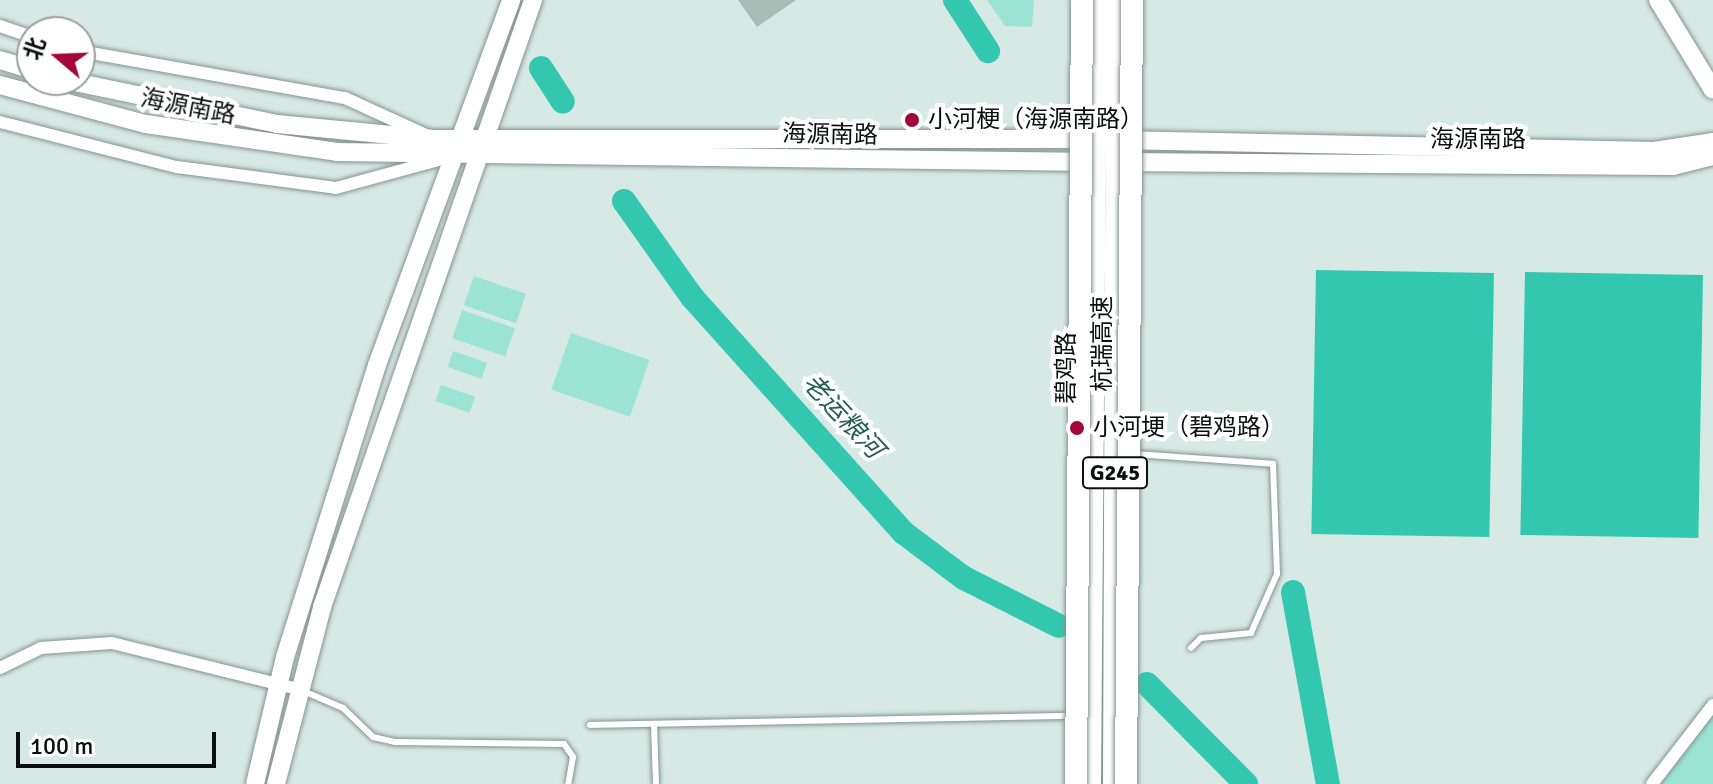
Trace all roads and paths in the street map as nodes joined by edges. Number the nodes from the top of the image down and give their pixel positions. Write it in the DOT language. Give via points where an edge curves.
graph roads {
  1 [pos="511,0"];
  2 [pos="533,0"];
  3 [pos="1082,0"];
  4 [pos="1096,0"];
  5 [pos="1117,0"];
  6 [pos="1132,0"];
  7 [pos="1658,0"];
  8 [pos="96,54"];
  9 [pos="0,85"];
  10 [pos="96,86"];
  11 [pos="1713,90"];
  12 [pos="0,122"];
  13 [pos="433,139"];
  14 [pos="1713,142"];
  15 [pos="458,148"];
  16 [pos="483,148"];
  17 [pos="1106,151"];
  18 [pos="1713,156"];
  19 [pos="1115,454"];
  20 [pos="1191,648"];
  21 [pos="0,668"];
  22 [pos="278,684"];
  23 [pos="298,689"];
  24 [pos="1713,705"];
  25 [pos="1090,716"];
  26 [pos="654,724"];
  27 [pos="590,725"];
  28 [pos="255,784"];
  29 [pos="276,784"];
  30 [pos="568,784"];
  31 [pos="656,784"];
  32 [pos="1076,784"];
  33 [pos="1090,784"];
  34 [pos="1114,784"];
  35 [pos="1128,784"];
  36 [pos="1652,784"];
  1 -- 15 [label="main road"];
  2 -- 16 [label="main road"];
  3 -- 32 [label="highway, 杭瑞高速, bridge"];
  4 -- 17 [label="highway, 碧鸡路 / G245"];
  5 -- 17 [label="highway, 碧鸡路 / G245"];
  6 -- 35 [label="highway, 杭瑞高速, bridge"];
  7 -- 11 [label="main road"];
  8 -- 13 [label="street" via="345,98"];
  9 -- 15 [label="main road, 海源南路" via="146,124 272,147"];
  10 -- 13 [label="main road, 海源南路" via="277,124"];
  12 -- 15 [label="street" via="177,167 336,188"];
  13 -- 15 [label="main road, 海源南路"];
  14 -- 17 [label="main road, 海源南路" via="1654,151"];
  15 -- 16 [label="main road, 海源南路"];
  15 -- 22 [label="main road" via="377,365"];
  16 -- 17 [label="main road, 海源南路"];
  16 -- 23 [label="main road"];
  17 -- 18 [label="main road, 海源南路" via="1673,166"];
  17 -- 19 [label="highway, 碧鸡路 / G245"];
  17 -- 25 [label="highway, 碧鸡路 / G245"];
  19 -- 20 [label="lane" via="1273,464 1277,574 1251,633 1201,638"];
  19 -- 34 [label="highway, 碧鸡路 / G245"];
  21 -- 22 [label="street" via="41,648 112,643"];
  22 -- 23 [label="street"];
  22 -- 28 [label="main road"];
  23 -- 29 [label="main road"];
  23 -- 30 [label="lane" via="343,708 373,737 395,742 564,744 573,757"];
  24 -- 36 [label="street"];
  25 -- 26 [label="lane"];
  25 -- 33 [label="highway, 碧鸡路 / G245"];
  26 -- 27 [label="lane"];
  26 -- 31 [label="lane"];
}
